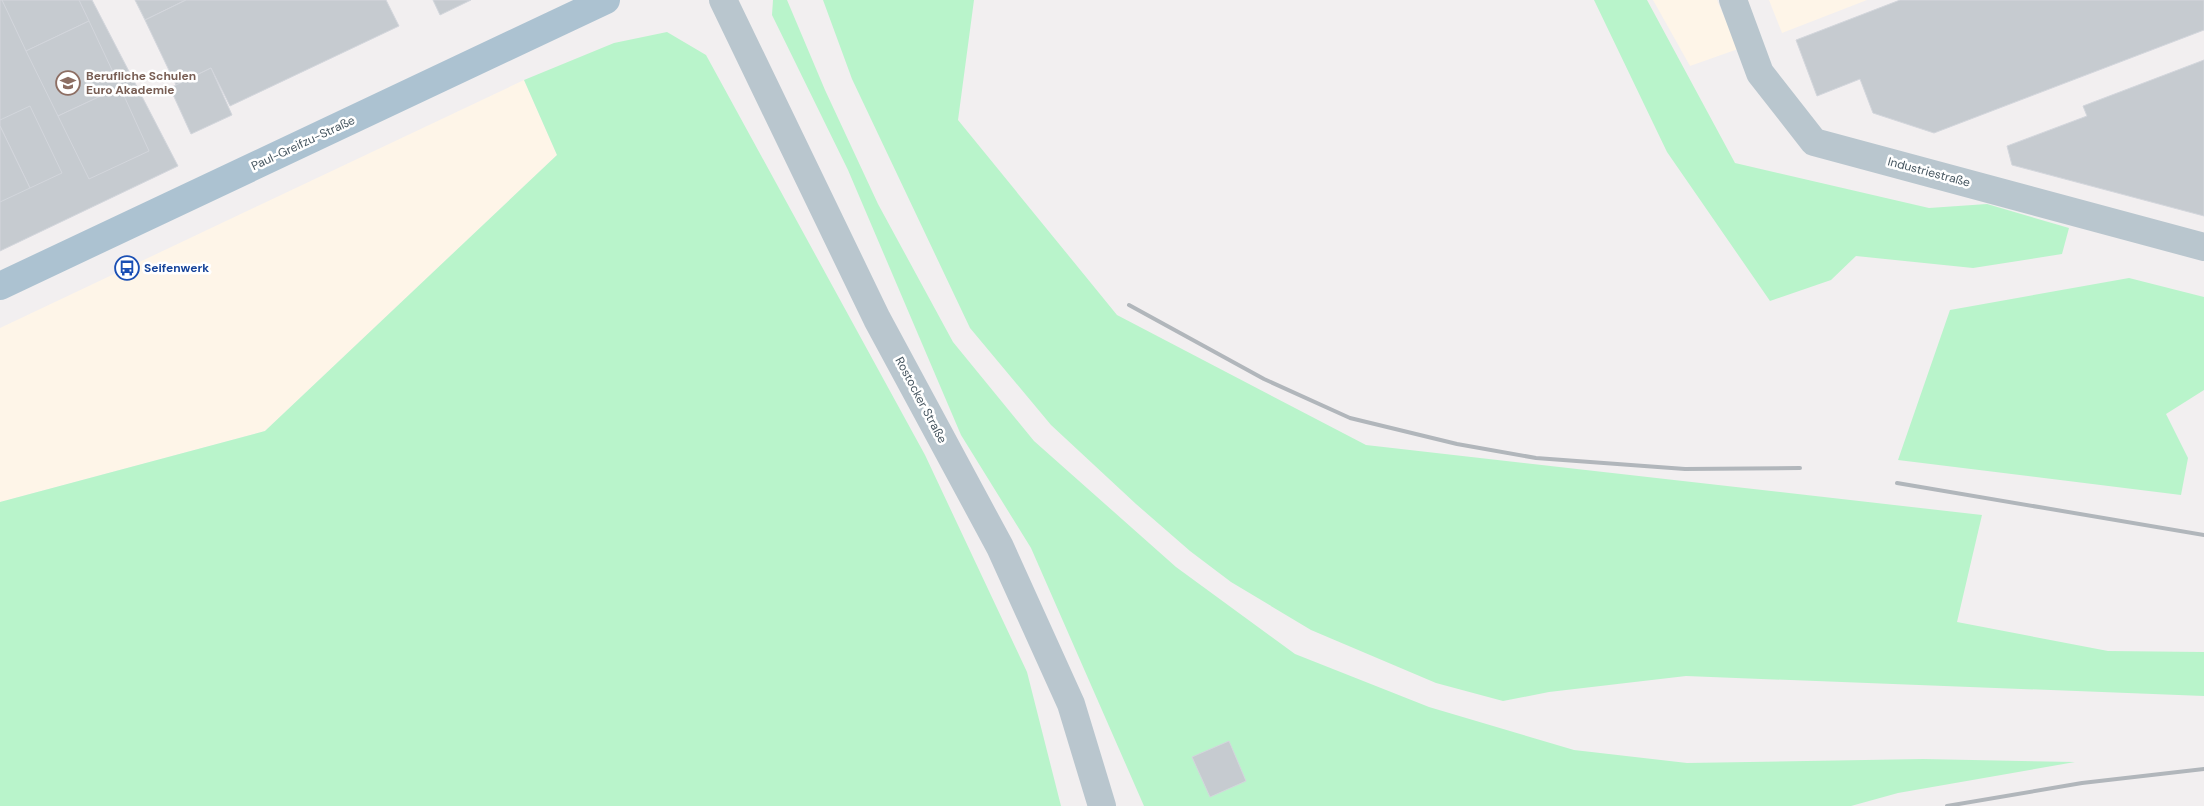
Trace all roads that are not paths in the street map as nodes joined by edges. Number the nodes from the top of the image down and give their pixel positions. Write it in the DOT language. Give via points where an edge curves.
graph roads {
  1 [pos="606,0"];
  2 [pos="723,0"];
  3 [pos="1733,0"];
  4 [pos="2204,247"];
  5 [pos="0,286"];
  6 [pos="1102,806"];
  1 -- 5 [label="main road, Paul-Greifzu-Straße"];
  2 -- 6 [label="street, Rostocker Straße" via="877,319 1000,547 1071,704"];
  3 -- 4 [label="street, Industriestraße" via="1760,73 1814,142"];
}
